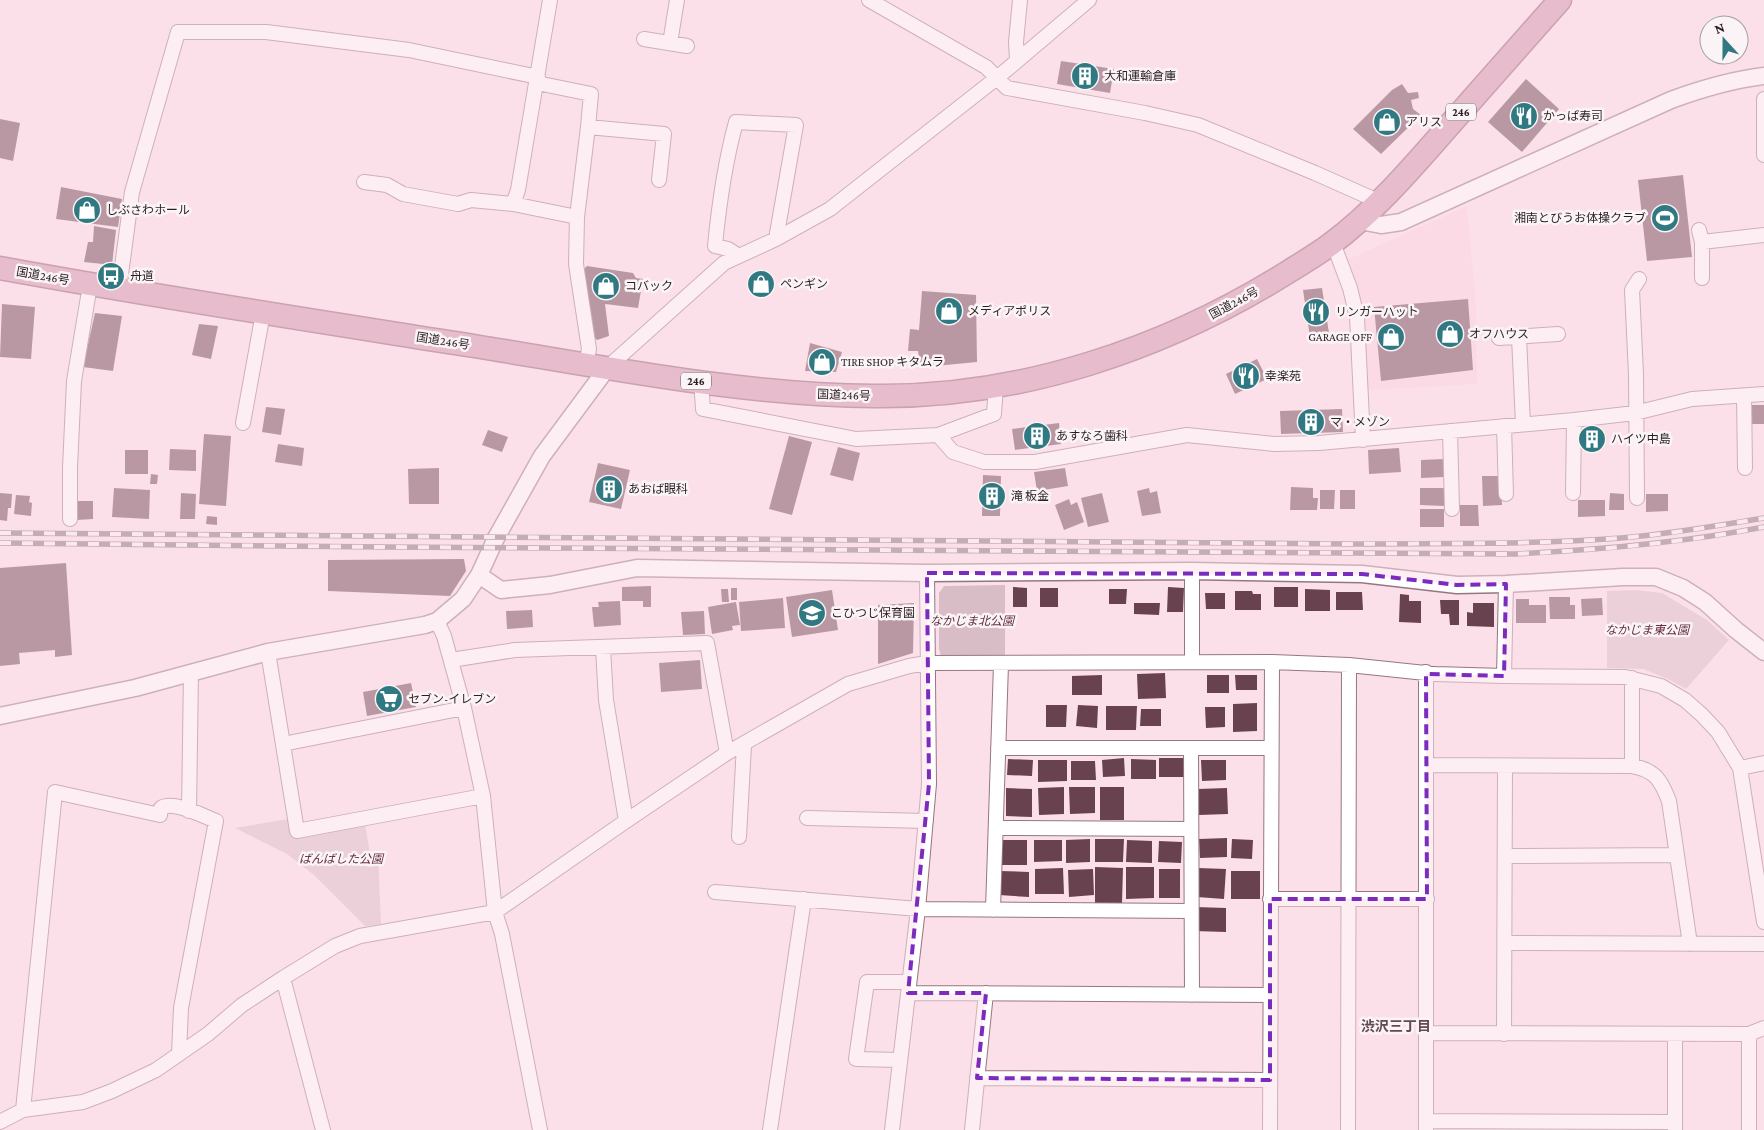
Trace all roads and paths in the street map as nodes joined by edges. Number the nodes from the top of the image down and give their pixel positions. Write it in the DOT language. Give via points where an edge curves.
graph roads {
  1 [pos="550,0"];
  2 [pos="677,0"];
  3 [pos="869,0"];
  4 [pos="1020,0"];
  5 [pos="1089,0"];
  6 [pos="1560,0"];
  7 [pos="644,39"];
  8 [pos="670,43"];
  9 [pos="687,46"];
  10 [pos="1017,60"];
  11 [pos="1764,76"];
  12 [pos="998,77"];
  13 [pos="537,80"];
  14 [pos="1764,99"];
  15 [pos="588,127"];
  16 [pos="1764,155"];
  17 [pos="659,180"];
  18 [pos="364,182"];
  19 [pos="1380,202"];
  20 [pos="513,204"];
  21 [pos="577,217"];
  22 [pos="1360,221"];
  23 [pos="1764,235"];
  24 [pos="776,239"];
  25 [pos="1333,243"];
  26 [pos="737,255"];
  27 [pos="0,268"];
  28 [pos="1702,278"];
  29 [pos="1639,279"];
  30 [pos="90,284"];
  31 [pos="119,289"];
  32 [pos="263,313"];
  33 [pos="1558,334"];
  34 [pos="1519,336"];
  35 [pos="1499,338"];
  36 [pos="586,364"];
  37 [pos="608,367"];
  38 [pos="701,381"];
  39 [pos="996,386"];
  40 [pos="1764,394"];
  41 [pos="1744,396"];
  42 [pos="1636,413"];
  43 [pos="1574,420"];
  44 [pos="243,423"];
  45 [pos="1523,424"];
  46 [pos="1504,426"];
  47 [pos="1450,431"];
  48 [pos="938,435"];
  49 [pos="1363,440"];
  50 [pos="1745,468"];
  51 [pos="1573,493"];
  52 [pos="1506,494"];
  53 [pos="1638,498"];
  54 [pos="1452,509"];
  55 [pos="70,519"];
  56 [pos="1192,571"];
  57 [pos="927,573"];
  58 [pos="479,575"];
  59 [pos="1506,584"];
  60 [pos="437,621"];
  61 [pos="603,648"];
  62 [pos="268,652"];
  63 [pos="1764,652"];
  64 [pos="451,660"];
  65 [pos="1192,662"];
  66 [pos="1272,662"];
  67 [pos="927,663"];
  68 [pos="1001,664"];
  69 [pos="1349,665"];
  70 [pos="191,672"];
  71 [pos="1426,672"];
  72 [pos="1504,676"];
  73 [pos="1632,678"];
  74 [pos="464,708"];
  75 [pos="0,716"];
  76 [pos="283,744"];
  77 [pos="744,745"];
  78 [pos="998,748"];
  79 [pos="1191,748"];
  80 [pos="1271,748"];
  81 [pos="727,753"];
  82 [pos="1764,763"];
  83 [pos="1426,765"];
  84 [pos="1505,766"];
  85 [pos="1632,766"];
  86 [pos="1740,768"];
  87 [pos="483,796"];
  88 [pos="189,810"];
  89 [pos="807,818"];
  90 [pos="626,821"];
  91 [pos="926,821"];
  92 [pos="996,828"];
  93 [pos="1191,829"];
  94 [pos="739,837"];
  95 [pos="1676,855"];
  96 [pos="1505,856"];
  97 [pos="716,892"];
  98 [pos="804,899"];
  99 [pos="1270,899"];
  100 [pos="1348,899"];
  101 [pos="1426,899"];
  102 [pos="918,909"];
  103 [pos="993,910"];
  104 [pos="1191,911"];
  105 [pos="495,912"];
  106 [pos="1764,922"];
  107 [pos="1505,943"];
  108 [pos="1690,944"];
  109 [pos="1764,944"];
  110 [pos="283,978"];
  111 [pos="909,987"];
  112 [pos="986,993"];
  113 [pos="1192,994"];
  114 [pos="1270,995"];
  115 [pos="1764,1028"];
  116 [pos="1426,1033"];
  117 [pos="1504,1034"];
  118 [pos="1749,1034"];
  119 [pos="1675,1035"];
  120 [pos="179,1054"];
  121 [pos="899,1060"];
  122 [pos="978,1078"];
  123 [pos="1270,1080"];
  124 [pos="23,1110"];
  125 [pos="0,1122"];
  126 [pos="1426,1126"];
  127 [pos="1675,1126"];
  128 [pos="323,1130"];
  129 [pos="540,1130"];
  130 [pos="770,1130"];
  131 [pos="892,1130"];
  132 [pos="972,1130"];
  133 [pos="1270,1130"];
  134 [pos="1348,1130"];
  135 [pos="1749,1130"];
  1 -- 13 [label="street"];
  2 -- 8 [label="street"];
  3 -- 12 [label="street"];
  4 -- 10 [label="street"];
  5 -- 10 [label="street"];
  6 -- 19 [label="highway, 国道246号 / 246"];
  7 -- 8 [label="street"];
  8 -- 9 [label="street"];
  10 -- 12 [label="street"];
  11 -- 22 [label="street" via="1704,88 1671,100 1401,222 1381,225"];
  12 -- 19 [label="street" via="1007,88 1198,125"];
  12 -- 24 [label="street" via="830,209"];
  13 -- 15 [label="street" via="591,94"];
  13 -- 20 [label="street"];
  13 -- 31 [label="street" via="409,50 266,32 178,32 132,192"];
  14 -- 16 [label="street"];
  15 -- 17 [label="street" via="670,135"];
  15 -- 21 [label="street"];
  18 -- 20 [label="street" via="387,185 402,194 458,204 471,200"];
  19 -- 22 [label="highway, 国道246号 / 246"];
  20 -- 21 [label="street"];
  21 -- 36 [label="street" via="576,264 589,349"];
  22 -- 25 [label="highway, 国道246号 / 246"];
  23 -- 28 [label="street" via="1701,236"];
  24 -- 26 [label="street"];
  24 -- 26 [label="street" via="796,125 736,122 728,149 715,246"];
  25 -- 39 [label="highway, 国道246号 / 246" via="1254,293 1191,325 1106,358"];
  25 -- 49 [label="street" via="1357,317"];
  26 -- 37 [label="street" via="724,262"];
  27 -- 30 [label="highway, 国道246号 / 246"];
  29 -- 42 [label="street" via="1632,290"];
  30 -- 31 [label="highway, 国道246号 / 246"];
  30 -- 55 [label="street" via="74,381"];
  31 -- 32 [label="highway, 国道246号 / 246"];
  32 -- 36 [label="highway, 国道246号 / 246"];
  32 -- 44 [label="street"];
  33 -- 34 [label="street"];
  34 -- 35 [label="street"];
  34 -- 45 [label="street"];
  36 -- 37 [label="highway, 国道246号 / 246"];
  37 -- 38 [label="highway, 国道246号 / 246"];
  37 -- 58 [label="street" via="542,456"];
  38 -- 39 [label="highway, 国道246号 / 246" via="813,394 878,396 946,393"];
  38 -- 48 [label="street" via="703,409 856,439"];
  39 -- 48 [label="street" via="994,414"];
  40 -- 41 [label="street"];
  41 -- 42 [label="street" via="1692,400"];
  41 -- 50 [label="street"];
  42 -- 43 [label="street"];
  42 -- 53 [label="street"];
  43 -- 45 [label="street"];
  43 -- 51 [label="street"];
  45 -- 46 [label="street"];
  46 -- 47 [label="street"];
  46 -- 52 [label="street"];
  47 -- 49 [label="street"];
  47 -- 54 [label="street"];
  48 -- 49 [label="street" via="953,452 984,462 1035,462 1187,435 1274,444"];
  56 -- 57 [label="street"];
  56 -- 59 [label="street" via="1362,574 1457,585"];
  56 -- 65 [label="street"];
  57 -- 58 [label="street" via="637,568 565,583 501,590"];
  57 -- 67 [label="street"];
  58 -- 60 [label="street" via="463,600"];
  59 -- 63 [label="street" via="1656,577 1705,602"];
  59 -- 72 [label="street"];
  60 -- 62 [label="street"];
  60 -- 64 [label="street"];
  61 -- 64 [label="street" via="515,650"];
  61 -- 81 [label="street" via="707,643"];
  61 -- 90 [label="street" via="606,700"];
  62 -- 70 [label="street"];
  62 -- 76 [label="street"];
  64 -- 74 [label="street"];
  65 -- 66 [label="street"];
  65 -- 68 [label="street"];
  66 -- 69 [label="street"];
  66 -- 80 [label="street"];
  67 -- 68 [label="street"];
  67 -- 77 [label="street" via="848,684"];
  67 -- 91 [label="street" via="930,784"];
  68 -- 78 [label="street"];
  69 -- 71 [label="street"];
  69 -- 100 [label="street"];
  70 -- 75 [label="street" via="135,688"];
  70 -- 88 [label="street"];
  71 -- 72 [label="street"];
  71 -- 83 [label="street"];
  72 -- 73 [label="street"];
  73 -- 85 [label="street"];
  73 -- 86 [label="street" via="1661,686 1685,700 1718,732"];
  74 -- 76 [label="street"];
  74 -- 87 [label="street"];
  76 -- 87 [label="street" via="297,831"];
  77 -- 81 [label="street"];
  77 -- 94 [label="street"];
  78 -- 79 [label="street"];
  78 -- 92 [label="street"];
  79 -- 80 [label="street"];
  79 -- 93 [label="street"];
  80 -- 99 [label="street"];
  81 -- 90 [label="street"];
  82 -- 86 [label="street"];
  83 -- 84 [label="street"];
  83 -- 101 [label="street"];
  84 -- 85 [label="street"];
  84 -- 96 [label="street"];
  85 -- 95 [label="street" via="1644,768 1663,786 1669,801"];
  86 -- 106 [label="street"];
  87 -- 105 [label="street"];
  88 -- 120 [label="street" via="216,821 180,1008"];
  88 -- 124 [label="street" via="166,805 161,808 160,815 55,792"];
  89 -- 91 [label="street"];
  90 -- 105 [label="street"];
  91 -- 102 [label="street"];
  92 -- 93 [label="street"];
  92 -- 103 [label="street"];
  93 -- 104 [label="street"];
  95 -- 96 [label="street"];
  95 -- 108 [label="street"];
  96 -- 107 [label="street"];
  97 -- 98 [label="street"];
  98 -- 102 [label="street"];
  98 -- 130 [label="street"];
  99 -- 100 [label="street"];
  99 -- 114 [label="street"];
  100 -- 101 [label="street"];
  100 -- 134 [label="street"];
  101 -- 116 [label="street"];
  102 -- 103 [label="street"];
  102 -- 111 [label="street"];
  103 -- 104 [label="street"];
  104 -- 113 [label="street"];
  105 -- 110 [label="street" via="360,936 335,946"];
  105 -- 129 [label="street"];
  107 -- 108 [label="street"];
  107 -- 117 [label="street"];
  108 -- 109 [label="street"];
  110 -- 120 [label="street"];
  110 -- 128 [label="street"];
  111 -- 112 [label="street"];
  111 -- 121 [label="street"];
  111 -- 121 [label="street" via="867,982 856,1059"];
  112 -- 113 [label="street"];
  112 -- 122 [label="street"];
  113 -- 114 [label="street"];
  114 -- 123 [label="street"];
  115 -- 118 [label="street"];
  116 -- 117 [label="street"];
  116 -- 126 [label="street"];
  117 -- 119 [label="street"];
  118 -- 119 [label="street"];
  118 -- 135 [label="street"];
  119 -- 127 [label="street"];
  120 -- 124 [label="street" via="126,1085 83,1102"];
  121 -- 131 [label="street"];
  122 -- 123 [label="street"];
  122 -- 132 [label="street"];
  123 -- 133 [label="street"];
  124 -- 125 [label="street"];
  126 -- 127 [label="street"];
}
